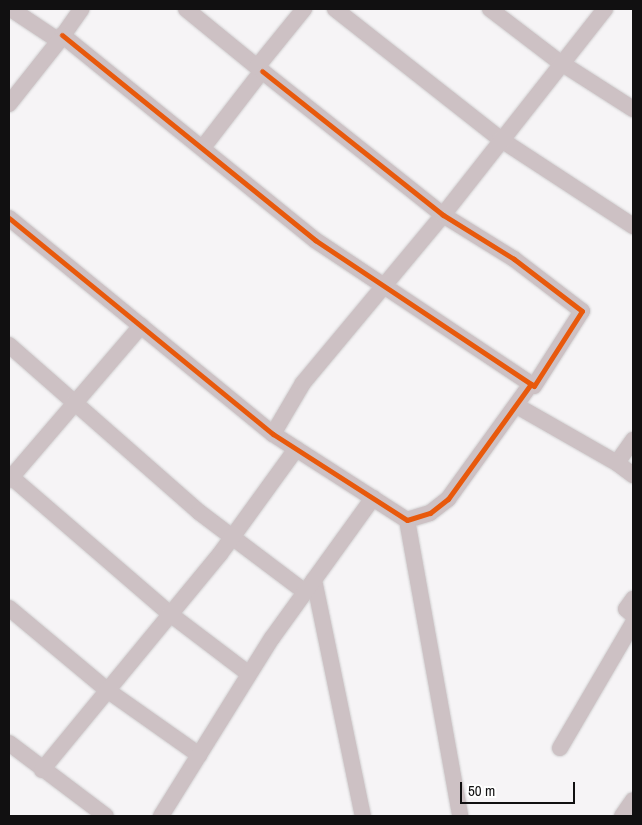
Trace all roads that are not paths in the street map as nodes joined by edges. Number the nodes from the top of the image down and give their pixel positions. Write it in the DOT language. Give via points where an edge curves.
graph roads {
  1 [pos="11,9"];
  2 [pos="81,9"];
  3 [pos="186,9"];
  4 [pos="304,9"];
  5 [pos="335,9"];
  6 [pos="490,9"];
  7 [pos="605,9"];
  8 [pos="61,38"];
  9 [pos="563,64"];
  10 [pos="260,69"];
  11 [pos="9,104"];
  12 [pos="633,109"];
  13 [pos="502,140"];
  14 [pos="204,146"];
  15 [pos="443,215"];
  16 [pos="9,218"];
  17 [pos="633,226"];
  18 [pos="382,287"];
  19 [pos="141,326"];
  20 [pos="9,345"];
  21 [pos="531,384"];
  22 [pos="73,405"];
  23 [pos="517,406"];
  24 [pos="274,434"];
  25 [pos="633,440"];
  26 [pos="296,449"];
  27 [pos="617,463"];
  28 [pos="633,475"];
  29 [pos="10,478"];
  30 [pos="373,498"];
  31 [pos="407,520"];
  32 [pos="232,537"];
  33 [pos="309,586"];
  34 [pos="633,599"];
  35 [pos="9,608"];
  36 [pos="170,614"];
  37 [pos="633,615"];
  38 [pos="633,623"];
  39 [pos="250,674"];
  40 [pos="107,690"];
  41 [pos="9,743"];
  42 [pos="560,748"];
  43 [pos="199,755"];
  44 [pos="42,770"];
  45 [pos="633,800"];
  46 [pos="106,816"];
  47 [pos="161,816"];
  48 [pos="362,816"];
  49 [pos="460,816"];
  50 [pos="622,816"];
  1 -- 8 [label="street"];
  2 -- 8 [label="street"];
  3 -- 10 [label="street"];
  4 -- 10 [label="street"];
  5 -- 13 [label="street"];
  6 -- 9 [label="street"];
  7 -- 9 [label="street"];
  8 -- 11 [label="street"];
  8 -- 14 [label="street"];
  9 -- 12 [label="street"];
  9 -- 13 [label="street"];
  10 -- 14 [label="street"];
  10 -- 15 [label="street"];
  13 -- 15 [label="street"];
  13 -- 17 [label="street"];
  14 -- 18 [label="street" via="315,240"];
  15 -- 18 [label="street"];
  15 -- 21 [label="street" via="514,259 582,311 534,386"];
  16 -- 19 [label="street"];
  18 -- 21 [label="street"];
  18 -- 24 [label="street" via="303,382"];
  19 -- 22 [label="street"];
  19 -- 24 [label="street"];
  20 -- 22 [label="street"];
  21 -- 23 [label="street"];
  22 -- 29 [label="street"];
  22 -- 32 [label="street"];
  23 -- 27 [label="street"];
  23 -- 31 [label="street" via="448,499 430,513"];
  24 -- 26 [label="street"];
  25 -- 27 [label="street"];
  26 -- 30 [label="street"];
  26 -- 32 [label="street"];
  27 -- 28 [label="street"];
  29 -- 36 [label="street"];
  30 -- 31 [label="street"];
  30 -- 33 [label="street"];
  31 -- 49 [label="street"];
  32 -- 33 [label="street"];
  32 -- 36 [label="street"];
  33 -- 39 [label="street"];
  33 -- 48 [label="street"];
  34 -- 37 [label="street" via="626,609"];
  35 -- 40 [label="street"];
  36 -- 39 [label="street"];
  36 -- 40 [label="street"];
  38 -- 42 [label="street"];
  39 -- 43 [label="street"];
  40 -- 43 [label="street"];
  40 -- 44 [label="street"];
  41 -- 44 [label="street"];
  43 -- 47 [label="street"];
  44 -- 46 [label="street"];
  45 -- 50 [label="street"];
}
